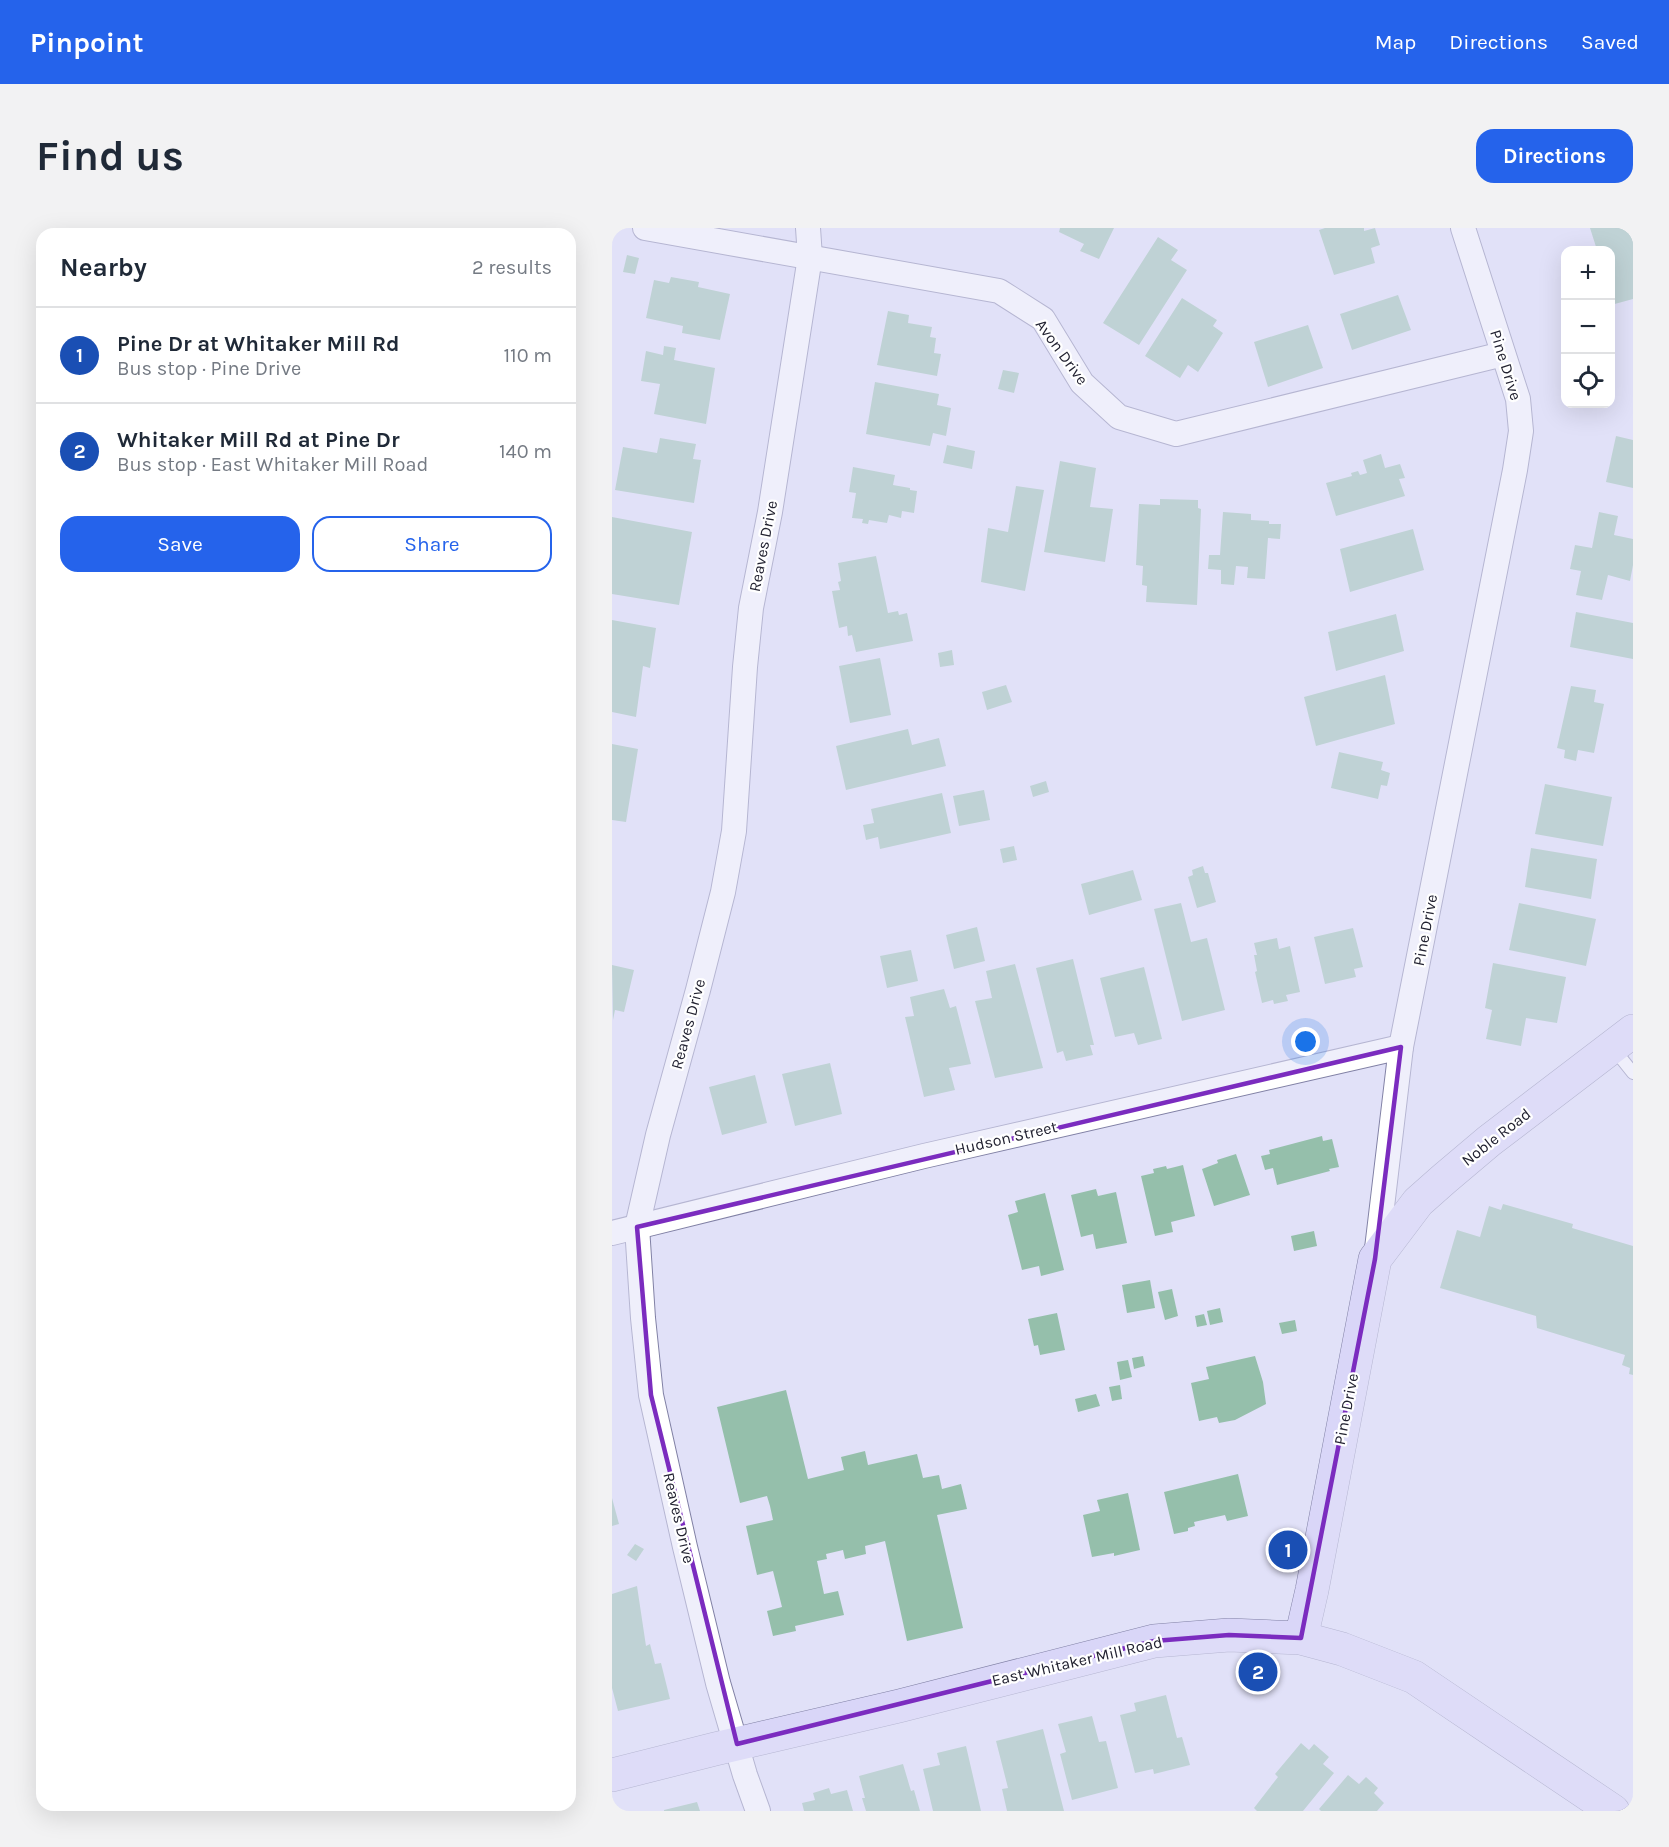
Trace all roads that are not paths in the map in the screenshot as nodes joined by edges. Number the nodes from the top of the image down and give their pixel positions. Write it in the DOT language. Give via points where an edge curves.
graph roads {
  1 [pos="645,228"];
  2 [pos="808,228"];
  3 [pos="1463,228"];
  4 [pos="810,257"];
  5 [pos="1503,354"];
  6 [pos="1623,1039"];
  7 [pos="1401,1047"];
  8 [pos="1633,1073"];
  9 [pos="637,1227"];
  10 [pos="612,1233"];
  11 [pos="1375,1259"];
  12 [pos="1301,1638"];
  13 [pos="737,1744"];
  14 [pos="612,1775"];
  15 [pos="758,1811"];
  16 [pos="1613,1811"];
  1 -- 4 [label="street, Avon Drive"];
  2 -- 4 [label="street, Reaves Drive"];
  3 -- 5 [label="street, Pine Drive"];
  4 -- 5 [label="street, Avon Drive" via="999,291 1042,319 1082,383 1119,417 1176,434"];
  4 -- 9 [label="street, Reaves Drive" via="751,608 734,831 723,892"];
  5 -- 7 [label="street, Pine Drive" via="1518,399 1521,431"];
  6 -- 8 [label="lane"];
  6 -- 11 [label="main road, Noble Road" via="1489,1140 1418,1202"];
  7 -- 9 [label="street, Hudson Street" via="924,1156"];
  7 -- 11 [label="street, Pine Drive"];
  9 -- 10 [label="street, Hudson Street"];
  9 -- 13 [label="street, Reaves Drive" via="651,1395 684,1547"];
  11 -- 12 [label="main road, Pine Drive"];
  12 -- 13 [label="main road, East Whitaker Mill Road" via="1229,1635 1154,1641"];
  12 -- 16 [label="main road, East Whitaker Mill Road" via="1414,1677"];
  13 -- 14 [label="main road, East Whitaker Mill Road"];
  13 -- 15 [label="street, Reaves Drive"];
}
